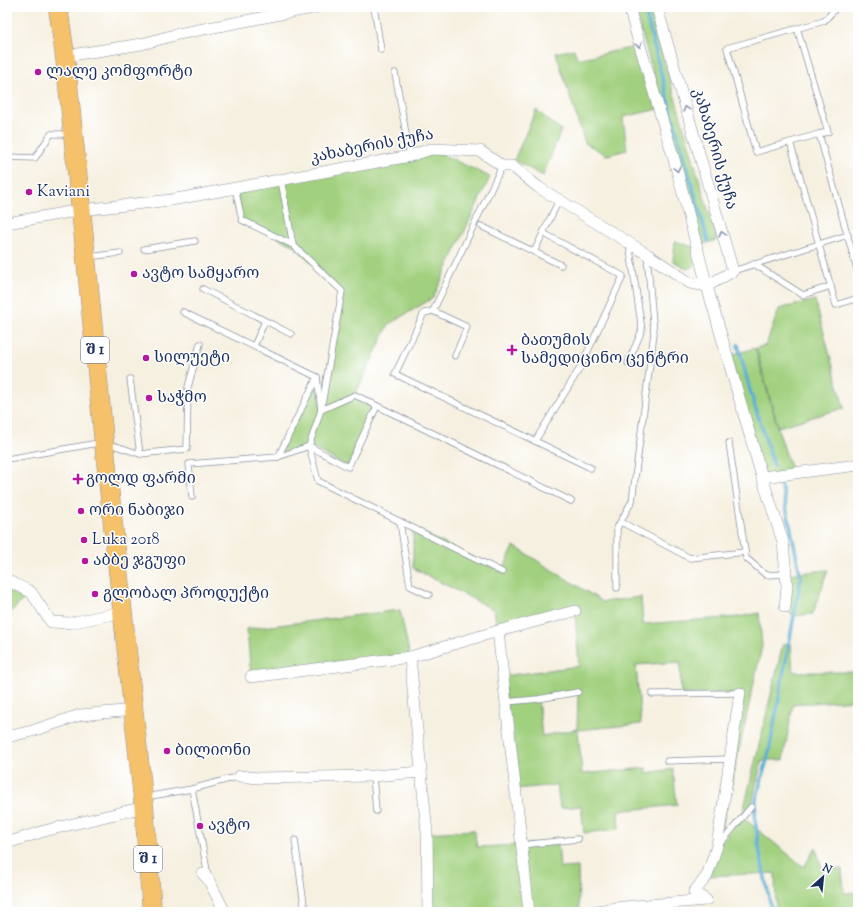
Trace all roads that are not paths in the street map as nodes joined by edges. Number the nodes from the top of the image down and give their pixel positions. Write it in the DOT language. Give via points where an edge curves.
graph roads {
  1 [pos="317,7"];
  2 [pos="374,7"];
  3 [pos="629,7"];
  4 [pos="657,7"];
  5 [pos="837,7"];
  6 [pos="61,10"];
  7 [pos="797,28"];
  8 [pos="381,50"];
  9 [pos="65,56"];
  10 [pos="395,73"];
  11 [pos="73,134"];
  12 [pos="819,134"];
  13 [pos="790,142"];
  14 [pos="410,156"];
  15 [pos="7,157"];
  16 [pos="502,166"];
  17 [pos="281,180"];
  18 [pos="235,188"];
  19 [pos="560,200"];
  20 [pos="81,210"];
  21 [pos="7,223"];
  22 [pos="481,226"];
  23 [pos="543,233"];
  24 [pos="848,235"];
  25 [pos="194,240"];
  26 [pos="629,243"];
  27 [pos="819,244"];
  28 [pos="293,245"];
  29 [pos="144,249"];
  30 [pos="534,252"];
  31 [pos="120,253"];
  32 [pos="647,254"];
  33 [pos="86,258"];
  34 [pos="754,264"];
  35 [pos="561,265"];
  36 [pos="733,271"];
  37 [pos="858,273"];
  38 [pos="707,286"];
  39 [pos="831,286"];
  40 [pos="203,289"];
  41 [pos="858,298"];
  42 [pos="433,310"];
  43 [pos="183,312"];
  44 [pos="265,321"];
  45 [pos="291,334"];
  46 [pos="200,344"];
  47 [pos="254,346"];
  48 [pos="455,356"];
  49 [pos="628,363"];
  50 [pos="317,377"];
  51 [pos="130,379"];
  52 [pos="377,406"];
  53 [pos="321,410"];
  54 [pos="535,441"];
  55 [pos="104,442"];
  56 [pos="729,443"];
  57 [pos="309,446"];
  58 [pos="140,454"];
  59 [pos="278,457"];
  60 [pos="7,459"];
  61 [pos="858,465"];
  62 [pos="591,468"];
  63 [pos="762,477"];
  64 [pos="192,496"];
  65 [pos="571,501"];
  66 [pos="400,522"];
  67 [pos="621,522"];
  68 [pos="745,552"];
  69 [pos="502,572"];
  70 [pos="786,574"];
  71 [pos="7,580"];
  72 [pos="617,588"];
  73 [pos="429,595"];
  74 [pos="785,607"];
  75 [pos="575,611"];
  76 [pos="123,612"];
  77 [pos="498,631"];
  78 [pos="410,658"];
  79 [pos="251,677"];
  80 [pos="578,692"];
  81 [pos="740,693"];
  82 [pos="652,694"];
  83 [pos="506,702"];
  84 [pos="134,710"];
  85 [pos="7,737"];
  86 [pos="730,759"];
  87 [pos="667,761"];
  88 [pos="421,772"];
  89 [pos="240,776"];
  90 [pos="373,776"];
  91 [pos="192,789"];
  92 [pos="143,802"];
  93 [pos="752,807"];
  94 [pos="376,811"];
  95 [pos="578,839"];
  96 [pos="295,840"];
  97 [pos="7,843"];
  98 [pos="522,845"];
  99 [pos="717,846"];
  100 [pos="206,876"];
  101 [pos="152,912"];
  102 [pos="225,912"];
  103 [pos="305,912"];
  104 [pos="428,912"];
  105 [pos="529,912"];
  106 [pos="590,912"];
  1 -- 9 [label="street" via="178,34 142,44"];
  2 -- 8 [label="lane"];
  3 -- 38 [label="street, one-way" via="674,159"];
  36 -- 4 [label="street, კახაბერის ქუჩა, one-way"];
  5 -- 7 [label="lane" via="824,20"];
  6 -- 9 [label="highway, შ 1"];
  7 -- 12 [label="lane" via="828,132"];
  7 -- 13 [label="lane" via="726,48 756,152"];
  9 -- 11 [label="highway, შ 1"];
  10 -- 14 [label="lane"];
  11 -- 15 [label="lane" via="51,134 35,158"];
  11 -- 20 [label="highway, შ 1"];
  12 -- 13 [label="lane"];
  12 -- 24 [label="lane"];
  13 -- 27 [label="lane"];
  14 -- 16 [label="street, კახაბერის ქუჩა" via="431,149 480,151"];
  14 -- 17 [label="street, კახაბერის ქუჩა"];
  16 -- 19 [label="street, კახაბერის ქუჩა" via="512,166 538,187"];
  16 -- 42 [label="lane"];
  17 -- 18 [label="street, კახაბერის ქუჩა"];
  17 -- 28 [label="lane"];
  18 -- 20 [label="street, კახაბერის ქუჩა" via="171,200"];
  18 -- 28 [label="lane" via="242,220"];
  19 -- 23 [label="lane"];
  19 -- 26 [label="street, კახაბერის ქუჩა"];
  20 -- 21 [label="street, კახაბერის ქუჩა"];
  20 -- 33 [label="highway, შ 1"];
  22 -- 30 [label="lane"];
  23 -- 30 [label="lane"];
  23 -- 54 [label="lane" via="623,276 580,368"];
  24 -- 27 [label="lane"];
  24 -- 37 [label="lane"];
  25 -- 29 [label="lane"];
  26 -- 32 [label="street, კახაბერის ქუჩა"];
  26 -- 49 [label="lane" via="642,330"];
  27 -- 34 [label="lane"];
  27 -- 39 [label="lane"];
  28 -- 53 [label="lane" via="342,291"];
  30 -- 35 [label="lane"];
  31 -- 33 [label="lane"];
  32 -- 38 [label="street, კახაბერის ქუჩა" via="690,283"];
  32 -- 67 [label="lane" via="654,333 632,501"];
  33 -- 55 [label="highway, შ 1"];
  34 -- 36 [label="lane"];
  34 -- 39 [label="lane" via="803,295"];
  36 -- 38 [label="street"];
  38 -- 63 [label="street"];
  39 -- 41 [label="lane" via="836,304"];
  40 -- 44 [label="lane"];
  42 -- 48 [label="lane" via="467,327"];
  42 -- 54 [label="lane" via="424,313 395,374"];
  43 -- 47 [label="lane"];
  44 -- 45 [label="lane"];
  44 -- 47 [label="lane"];
  46 -- 58 [label="lane" via="188,387 187,449"];
  47 -- 50 [label="lane"];
  50 -- 53 [label="lane"];
  50 -- 59 [label="lane"];
  51 -- 58 [label="lane"];
  52 -- 53 [label="lane" via="354,395"];
  52 -- 57 [label="lane" via="348,467"];
  52 -- 65 [label="lane"];
  53 -- 57 [label="lane"];
  54 -- 62 [label="lane"];
  55 -- 58 [label="lane"];
  55 -- 60 [label="lane"];
  55 -- 76 [label="highway, შ 1"];
  56 -- 68 [label="lane"];
  57 -- 59 [label="lane"];
  57 -- 66 [label="lane" via="318,481"];
  59 -- 64 [label="lane" via="189,464"];
  61 -- 63 [label="street"];
  63 -- 70 [label="street" via="783,542"];
  66 -- 69 [label="lane"];
  66 -- 73 [label="lane" via="410,586"];
  67 -- 68 [label="lane" via="690,558"];
  67 -- 72 [label="lane" via="618,528"];
  68 -- 70 [label="lane" via="746,558 766,575"];
  70 -- 74 [label="street"];
  71 -- 76 [label="street" via="31,592 51,622 70,623"];
  75 -- 77 [label="street"];
  76 -- 84 [label="highway, შ 1"];
  77 -- 78 [label="street"];
  77 -- 83 [label="street"];
  78 -- 79 [label="street"];
  78 -- 88 [label="street"];
  80 -- 83 [label="lane"];
  81 -- 82 [label="lane"];
  81 -- 86 [label="street"];
  83 -- 98 [label="street"];
  84 -- 85 [label="street" via="80,715"];
  84 -- 92 [label="highway, შ 1"];
  86 -- 87 [label="lane"];
  86 -- 99 [label="street"];
  88 -- 90 [label="street"];
  88 -- 104 [label="street" via="427,833"];
  89 -- 90 [label="street"];
  89 -- 91 [label="lane"];
  90 -- 94 [label="lane"];
  91 -- 92 [label="lane"];
  91 -- 100 [label="lane"];
  92 -- 97 [label="street"];
  92 -- 101 [label="highway, შ 1"];
  93 -- 99 [label="lane"];
  95 -- 98 [label="lane"];
  96 -- 103 [label="lane"];
  98 -- 105 [label="street"];
  99 -- 106 [label="street" via="707,876 694,892 706,900"];
  100 -- 102 [label="street"];
}
